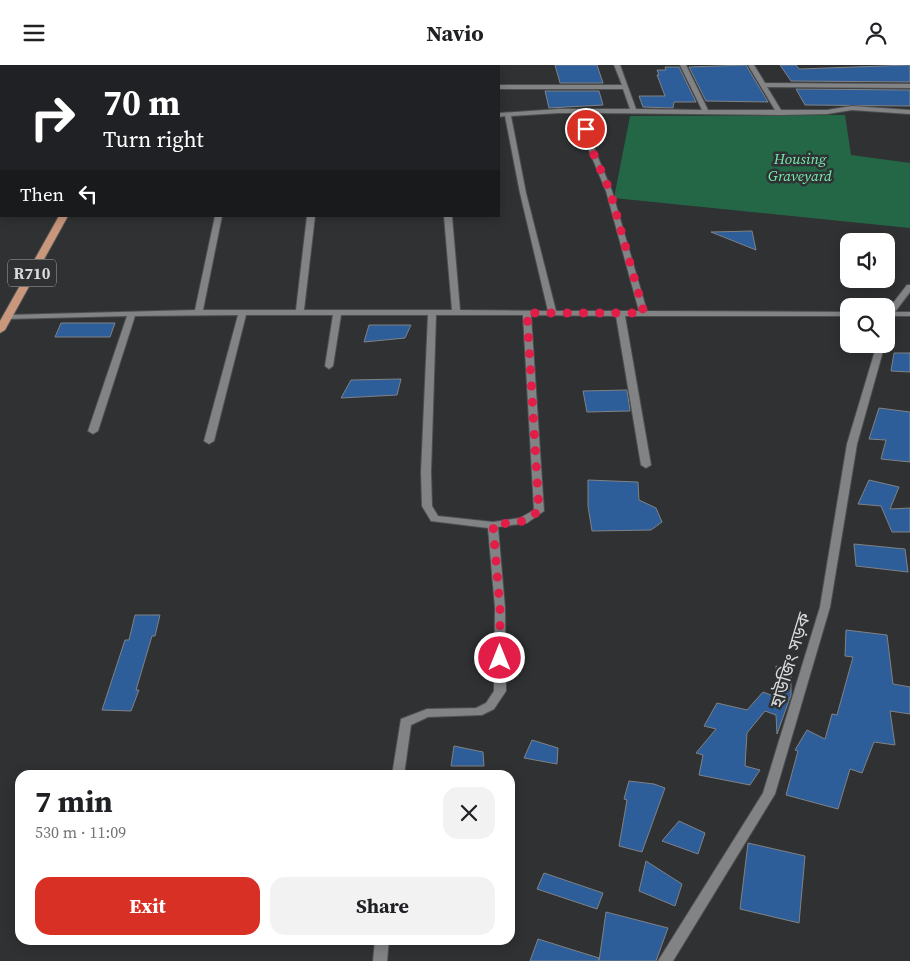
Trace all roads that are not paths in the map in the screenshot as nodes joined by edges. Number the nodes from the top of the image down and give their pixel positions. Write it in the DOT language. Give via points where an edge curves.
graph roads {
  1 [pos="617,65"];
  2 [pos="683,65"];
  3 [pos="752,65"];
  4 [pos="764,85"];
  5 [pos="910,86"];
  6 [pos="500,87"];
  7 [pos="625,87"];
  8 [pos="597,111"];
  9 [pos="634,111"];
  10 [pos="910,112"];
  11 [pos="707,113"];
  12 [pos="780,113"];
  13 [pos="500,115"];
  14 [pos="508,115"];
  15 [pos="63,217"];
  16 [pos="218,217"];
  17 [pos="310,217"];
  18 [pos="448,217"];
  19 [pos="910,287"];
  20 [pos="895,305"];
  21 [pos="198,312"];
  22 [pos="243,312"];
  23 [pos="300,312"];
  24 [pos="337,312"];
  25 [pos="432,313"];
  26 [pos="456,313"];
  27 [pos="527,313"];
  28 [pos="553,313"];
  29 [pos="620,313"];
  30 [pos="644,313"];
  31 [pos="132,314"];
  32 [pos="840,314"];
  33 [pos="895,314"];
  34 [pos="910,314"];
  35 [pos="7,317"];
  36 [pos="0,330"];
  37 [pos="878,353"];
  38 [pos="328,366"];
  39 [pos="93,431"];
  40 [pos="209,441"];
  41 [pos="646,465"];
  42 [pos="493,525"];
  43 [pos="399,770"];
  44 [pos="382,945"];
  45 [pos="380,961"];
  46 [pos="665,961"];
  1 -- 7 [label="street"];
  2 -- 11 [label="street"];
  3 -- 4 [label="street"];
  4 -- 5 [label="street"];
  4 -- 12 [label="street"];
  6 -- 7 [label="street"];
  7 -- 9 [label="street"];
  8 -- 9 [label="street"];
  8 -- 14 [label="street" via="527,111"];
  8 -- 30 [label="street" via="593,123 586,129 610,191"];
  9 -- 11 [label="street"];
  10 -- 12 [label="street" via="852,108"];
  11 -- 12 [label="street"];
  13 -- 14 [label="street"];
  14 -- 28 [label="street" via="523,193"];
  15 -- 35 [label="main road, R710"];
  16 -- 21 [label="street"];
  17 -- 23 [label="street"];
  18 -- 26 [label="street"];
  19 -- 20 [label="street"];
  21 -- 22 [label="street"];
  21 -- 31 [label="street"];
  22 -- 23 [label="street"];
  22 -- 40 [label="street"];
  23 -- 24 [label="street"];
  24 -- 25 [label="street"];
  24 -- 38 [label="street"];
  25 -- 26 [label="street"];
  25 -- 42 [label="street" via="427,506 436,519"];
  26 -- 27 [label="street"];
  27 -- 28 [label="street"];
  27 -- 42 [label="street" via="539,511 524,521"];
  28 -- 29 [label="street"];
  29 -- 30 [label="street"];
  29 -- 41 [label="street"];
  30 -- 32 [label="street"];
  31 -- 35 [label="street"];
  31 -- 39 [label="street"];
  33 -- 34 [label="street"];
  35 -- 36 [label="main road, R710"];
  37 -- 46 [label="street, হাউজিং সড়ক" via="852,444 825,607 769,794"];
  42 -- 43 [label="street" via="500,608 500,691 490,706 478,712 427,713 405,723"];
  44 -- 45 [label="street"];
}
